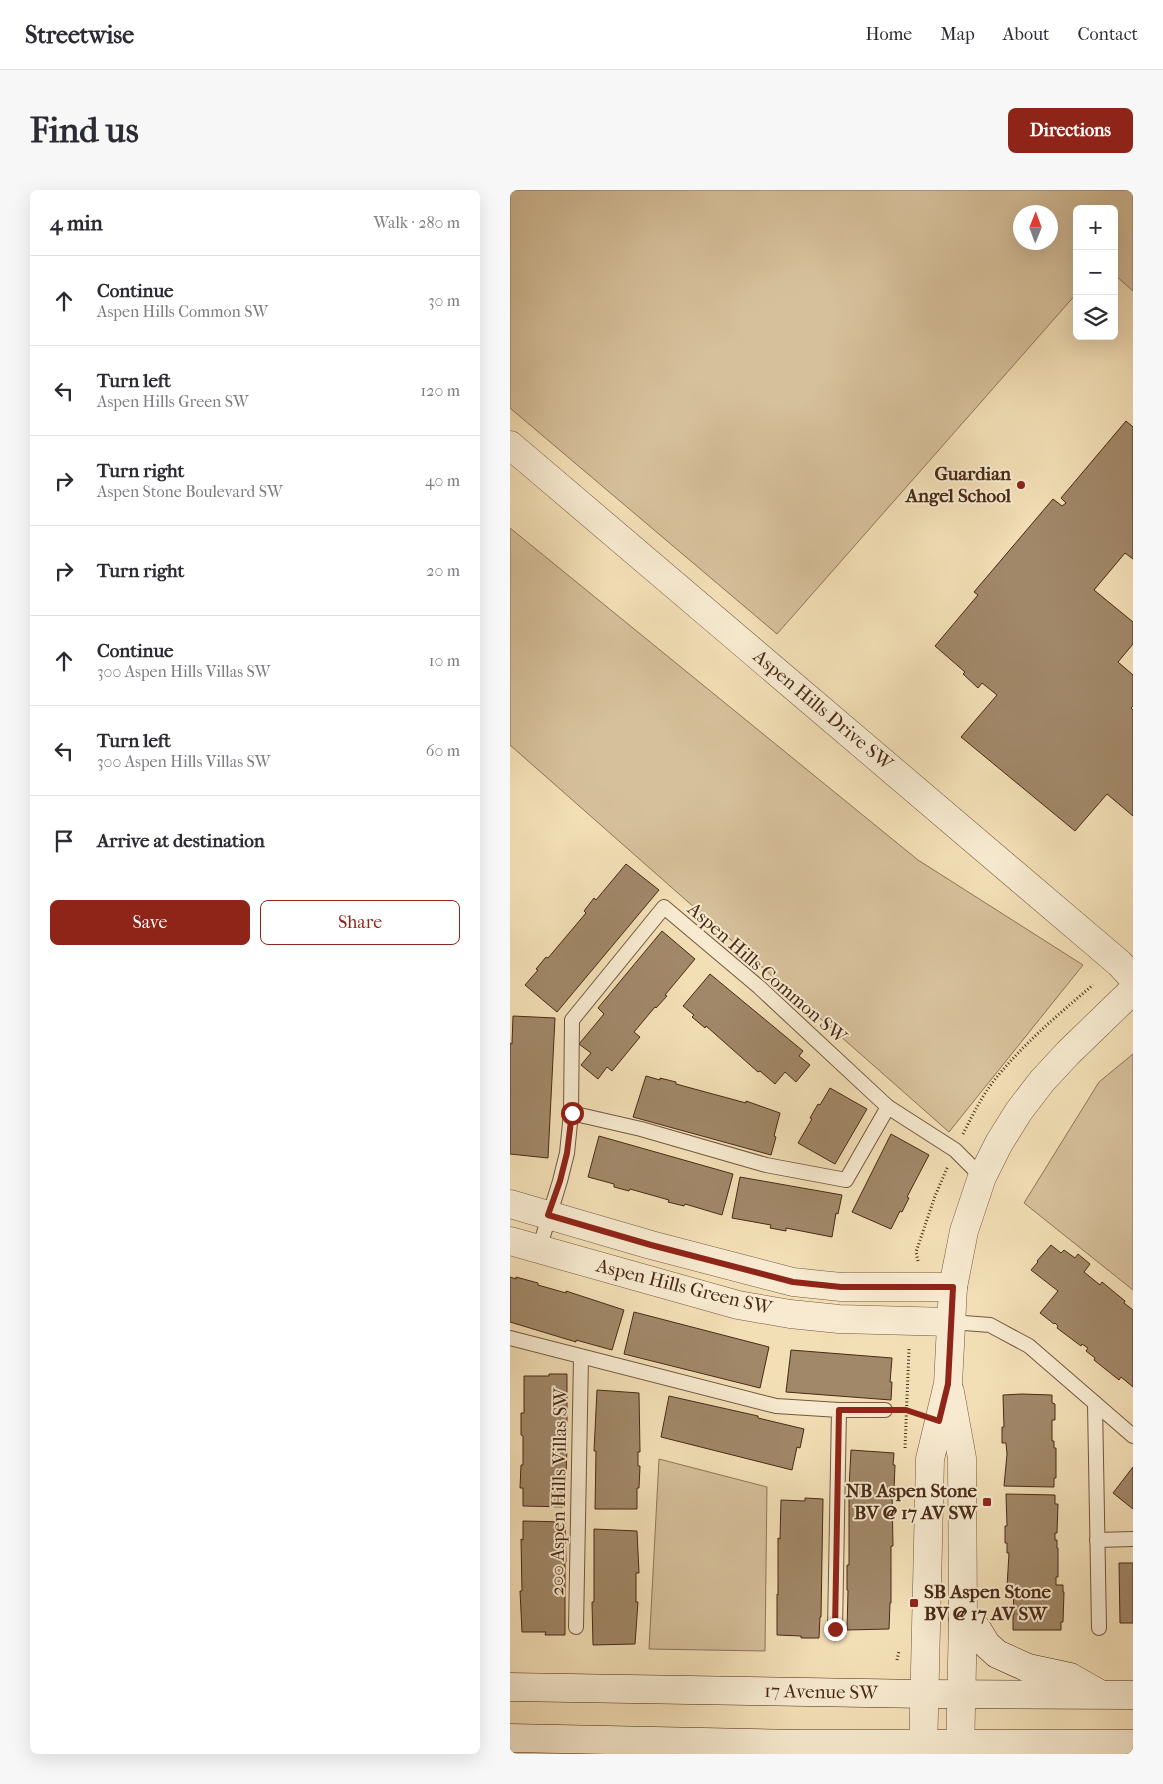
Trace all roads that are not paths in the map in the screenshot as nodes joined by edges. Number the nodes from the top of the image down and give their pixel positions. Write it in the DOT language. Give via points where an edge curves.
graph roads {
  1 [pos="510,444"];
  2 [pos="1133,978"];
  3 [pos="1133,990"];
  4 [pos="888,1107"];
  5 [pos="572,1113"];
  6 [pos="982,1178"];
  7 [pos="510,1204"];
  8 [pos="548,1215"];
  9 [pos="510,1241"];
  10 [pos="539,1249"];
  11 [pos="953,1287"];
  12 [pos="951,1322"];
  13 [pos="510,1338"];
  14 [pos="581,1357"];
  15 [pos="948,1384"];
  16 [pos="1095,1404"];
  17 [pos="839,1410"];
  18 [pos="885,1410"];
  19 [pos="1133,1436"];
  20 [pos="1133,1539"];
  21 [pos="1097,1540"];
  22 [pos="963,1620"];
  23 [pos="576,1627"];
  24 [pos="1099,1628"];
  25 [pos="835,1629"];
  26 [pos="510,1687"];
  27 [pos="924,1694"];
  28 [pos="961,1694"];
  29 [pos="1133,1695"];
  30 [pos="1103,1696"];
  31 [pos="510,1738"];
  32 [pos="800,1744"];
  33 [pos="1133,1744"];
  34 [pos="923,1749"];
  35 [pos="960,1749"];
  36 [pos="825,1754"];
  1 -- 2 [label="street, Aspen Hills Drive SW"];
  3 -- 6 [label="street" via="1042,1081 1004,1135"];
  4 -- 5 [label="lane" via="846,1180 766,1165"];
  4 -- 5 [label="lane, Aspen Hills Common SW" via="758,987 664,907 572,1020"];
  4 -- 6 [label="lane, Aspen Hills Common SW" via="955,1150"];
  5 -- 8 [label="lane, Aspen Hills Common SW" via="567,1153"];
  6 -- 11 [label="street" via="964,1231"];
  7 -- 8 [label="street, Aspen Hills Green SW"];
  8 -- 10 [label="lane, Aspen Hills Common SW"];
  8 -- 11 [label="street, Aspen Hills Green SW" via="793,1282 841,1287"];
  9 -- 10 [label="street, Aspen Hills Green SW"];
  10 -- 12 [label="street, Aspen Hills Green SW" via="738,1305 839,1319"];
  11 -- 12 [label="street"];
  12 -- 15 [label="street"];
  12 -- 16 [label="lane" via="990,1325 1029,1346"];
  13 -- 14 [label="lane"];
  14 -- 17 [label="lane" via="776,1406"];
  14 -- 23 [label="lane, 200 Aspen Hills Villas SW"];
  15 -- 22 [label="street" via="962,1458"];
  15 -- 27 [label="street" via="930,1460"];
  16 -- 19 [label="lane"];
  16 -- 21 [label="lane"];
  17 -- 18 [label="lane"];
  17 -- 25 [label="lane"];
  20 -- 21 [label="lane"];
  21 -- 24 [label="lane"];
  22 -- 28 [label="street"];
  22 -- 30 [label="street" via="977,1629 997,1654 1028,1668 1070,1677"];
  26 -- 27 [label="street, 17 Avenue SW"];
  27 -- 28 [label="street, 17 Avenue SW"];
  27 -- 34 [label="street"];
  28 -- 30 [label="street, 17 Avenue SW"];
  28 -- 35 [label="street"];
  29 -- 30 [label="street, 17 Avenue SW"];
  31 -- 32 [label="street"];
  32 -- 34 [label="street"];
  32 -- 36 [label="street"];
  33 -- 35 [label="street"];
  34 -- 35 [label="street"];
}
